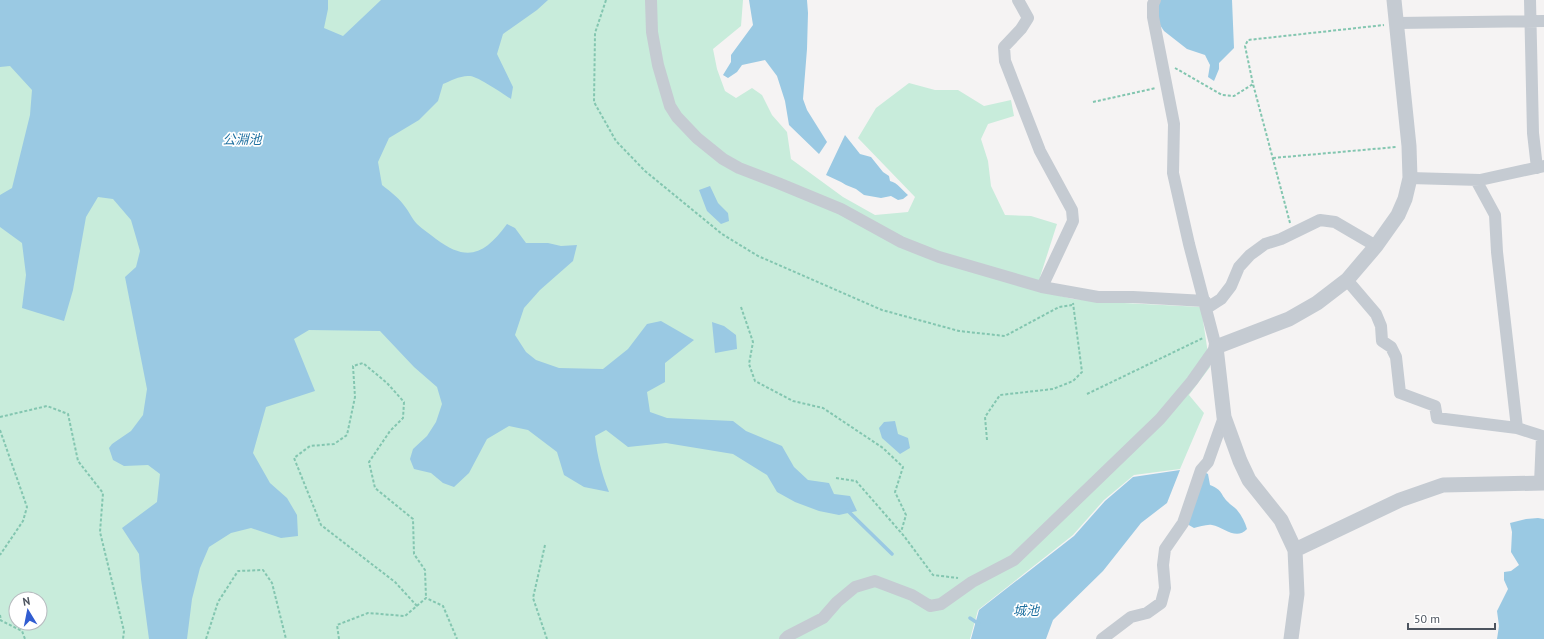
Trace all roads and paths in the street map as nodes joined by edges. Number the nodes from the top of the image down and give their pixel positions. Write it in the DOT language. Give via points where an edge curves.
graph roads {
  1 [pos="606,0"];
  2 [pos="651,0"];
  3 [pos="1018,0"];
  4 [pos="1394,0"];
  5 [pos="1530,0"];
  6 [pos="1153,1"];
  7 [pos="1530,21"];
  8 [pos="1544,22"];
  9 [pos="1397,23"];
  10 [pos="1163,65"];
  11 [pos="1253,84"];
  12 [pos="1167,85"];
  13 [pos="1093,102"];
  14 [pos="1409,146"];
  15 [pos="1273,158"];
  16 [pos="1541,167"];
  17 [pos="1410,178"];
  18 [pos="1476,180"];
  19 [pos="1293,234"];
  20 [pos="1376,246"];
  21 [pos="1347,280"];
  22 [pos="1042,287"];
  23 [pos="1071,292"];
  24 [pos="1073,304"];
  25 [pos="1206,304"];
  26 [pos="741,307"];
  27 [pos="1215,340"];
  28 [pos="1087,394"];
  29 [pos="0,417"];
  30 [pos="1224,417"];
  31 [pos="1517,428"];
  32 [pos="0,430"];
  33 [pos="987,440"];
  34 [pos="836,478"];
  35 [pos="1542,483"];
  36 [pos="901,532"];
  37 [pos="545,545"];
  38 [pos="1295,550"];
  39 [pos="0,555"];
  40 [pos="972,582"];
  41 [pos="426,598"];
  42 [pos="417,606"];
  43 [pos="0,615"];
  44 [pos="1,620"];
  45 [pos="24,639"];
  46 [pos="123,639"];
  47 [pos="206,639"];
  48 [pos="286,639"];
  49 [pos="339,639"];
  50 [pos="457,639"];
  51 [pos="547,639"];
  52 [pos="785,639"];
  53 [pos="1102,639"];
  54 [pos="1291,639"];
  1 -- 24 [label="path" via="595,33 594,102 616,141 645,172 722,234 758,256 882,310 959,331 1005,336 1059,307"];
  2 -- 22 [label="street" via="652,32 670,106 697,138 723,159 739,168 841,209 901,242 939,257"];
  3 -- 22 [label="street" via="1028,18 1004,47 1005,61 1040,151 1072,210 1073,222"];
  4 -- 9 [label="street"];
  5 -- 7 [label="street"];
  6 -- 10 [label="street" via="1153,18"];
  7 -- 8 [label="street"];
  7 -- 9 [label="street"];
  7 -- 16 [label="street" via="1532,133"];
  9 -- 11 [label="path" via="1248,40 1245,46"];
  9 -- 14 [label="street"];
  10 -- 11 [label="path" via="1176,69 1222,96 1234,96"];
  10 -- 12 [label="street"];
  11 -- 15 [label="path"];
  12 -- 13 [label="path"];
  12 -- 25 [label="street" via="1174,124 1173,173"];
  14 -- 15 [label="path"];
  14 -- 17 [label="street"];
  15 -- 19 [label="path"];
  16 -- 18 [label="street"];
  17 -- 18 [label="street"];
  17 -- 20 [label="street" via="1398,216"];
  18 -- 31 [label="street" via="1495,215"];
  19 -- 20 [label="street" via="1320,220 1335,222"];
  19 -- 25 [label="street" via="1264,244 1250,255 1239,267 1231,286 1221,299"];
  20 -- 21 [label="street"];
  21 -- 27 [label="street" via="1289,320"];
  21 -- 31 [label="street" via="1376,314 1381,326 1382,341 1391,347 1396,357 1400,393 1435,406 1437,418"];
  22 -- 23 [label="street"];
  23 -- 24 [label="path"];
  23 -- 25 [label="street" via="1098,297 1133,297"];
  24 -- 33 [label="path" via="1082,372 1073,381 1053,389 1000,395 985,416"];
  25 -- 27 [label="street"];
  26 -- 36 [label="path" via="752,342 749,364 755,381 793,401 823,408 883,448 903,467 895,492 906,515"];
  27 -- 28 [label="path"];
  27 -- 30 [label="street"];
  27 -- 40 [label="street" via="1192,381 1160,419 1014,560"];
  29 -- 46 [label="path" via="47,406 68,414 78,461 103,492 100,532 124,631"];
  30 -- 38 [label="street" via="1249,480 1281,520"];
  30 -- 53 [label="street" via="1208,462 1201,470 1183,523 1165,549 1165,588 1160,603 1147,613 1131,617"];
  31 -- 35 [label="street" via="1542,436"];
  32 -- 39 [label="path" via="27,507 23,521"];
  34 -- 36 [label="path" via="856,481"];
  35 -- 38 [label="street" via="1443,485 1400,500"];
  36 -- 40 [label="path" via="933,575"];
  37 -- 51 [label="path" via="533,598"];
  38 -- 54 [label="street" via="1297,594"];
  40 -- 52 [label="street" via="941,604 930,606 912,595 875,581 855,587 823,618"];
  41 -- 42 [label="path"];
  41 -- 42 [label="path" via="425,570 414,554 413,519 376,488 369,462 390,431 403,418 404,402 387,383 363,363 353,366 355,397 347,435 334,444 310,446 294,458 321,526 395,582"];
  41 -- 50 [label="path" via="443,606"];
  42 -- 49 [label="path" via="405,616 368,612 337,625"];
  43 -- 44 [label="path"];
  44 -- 45 [label="path" via="22,631"];
  47 -- 48 [label="path" via="218,602 238,571 263,570 272,583"];
}
